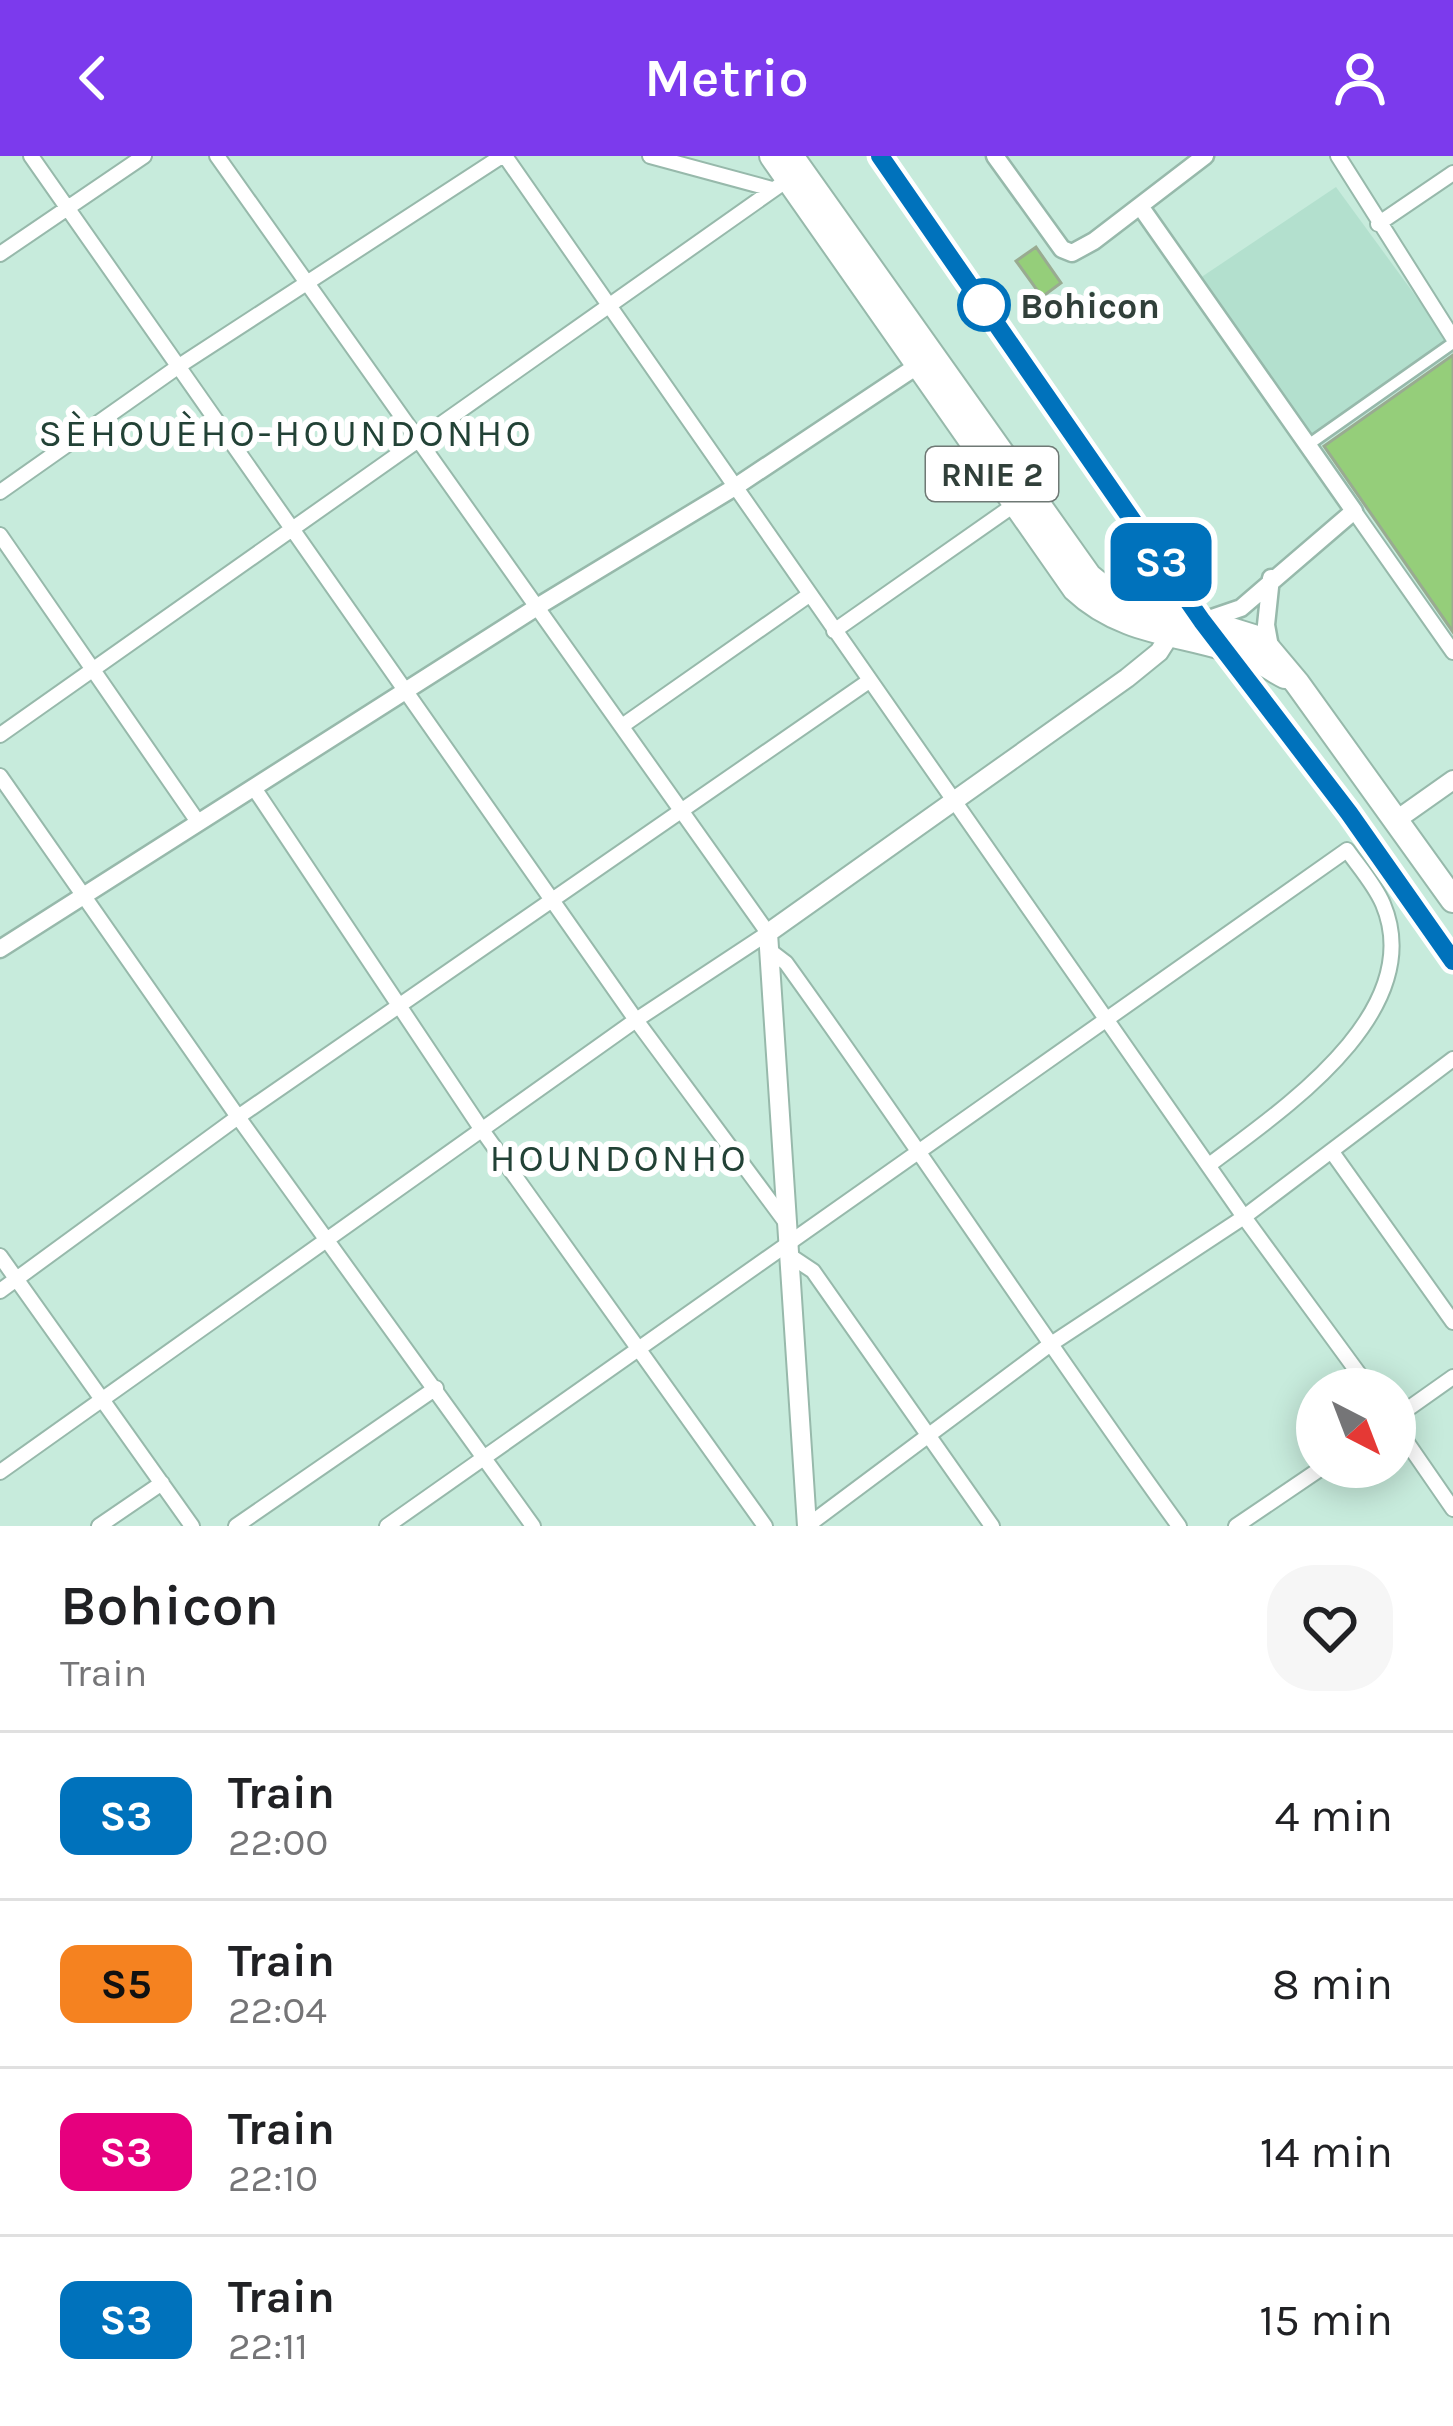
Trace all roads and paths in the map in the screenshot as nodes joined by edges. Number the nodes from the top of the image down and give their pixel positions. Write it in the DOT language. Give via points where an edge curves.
graph roads {
  1 [pos="31,156"];
  2 [pos="144,156"];
  3 [pos="217,156"];
  4 [pos="504,156"];
  5 [pos="650,156"];
  6 [pos="772,156"];
  7 [pos="995,156"];
  8 [pos="1338,156"];
  9 [pos="1198,158"];
  10 [pos="1453,173"];
  11 [pos="788,174"];
  12 [pos="1140,206"];
  13 [pos="69,207"];
  14 [pos="1378,224"];
  15 [pos="0,254"];
  16 [pos="308,287"];
  17 [pos="610,307"];
  18 [pos="1453,340"];
  19 [pos="924,361"];
  20 [pos="179,366"];
  21 [pos="418,442"];
  22 [pos="1308,445"];
  23 [pos="735,487"];
  24 [pos="0,492"];
  25 [pos="1014,505"];
  26 [pos="1354,511"];
  27 [pos="292,526"];
  28 [pos="0,536"];
  29 [pos="1272,577"];
  30 [pos="809,595"];
  31 [pos="536,607"];
  32 [pos="1184,625"];
  33 [pos="834,631"];
  34 [pos="1270,648"];
  35 [pos="1453,652"];
  36 [pos="92,669"];
  37 [pos="869,681"];
  38 [pos="1297,683"];
  39 [pos="406,690"];
  40 [pos="622,726"];
  41 [pos="0,735"];
  42 [pos="0,776"];
  43 [pos="1453,780"];
  44 [pos="254,788"];
  45 [pos="956,801"];
  46 [pos="683,808"];
  47 [pos="1395,821"];
  48 [pos="198,823"];
  49 [pos="83,896"];
  50 [pos="551,898"];
  51 [pos="1453,900"];
  52 [pos="769,942"];
  53 [pos="0,949"];
  54 [pos="397,1006"];
  55 [pos="1108,1016"];
  56 [pos="636,1020"];
  57 [pos="1453,1059"];
  58 [pos="238,1117"];
  59 [pos="482,1130"];
  60 [pos="922,1150"];
  61 [pos="1332,1152"];
  62 [pos="1209,1165"];
  63 [pos="1244,1217"];
  64 [pos="328,1240"];
  65 [pos="790,1242"];
  66 [pos="0,1256"];
  67 [pos="17,1280"];
  68 [pos="0,1291"];
  69 [pos="1453,1322"];
  70 [pos="1048,1346"];
  71 [pos="638,1349"];
  72 [pos="1355,1368"];
  73 [pos="1453,1377"];
  74 [pos="436,1388"];
  75 [pos="101,1401"];
  76 [pos="1416,1405"];
  77 [pos="926,1434"];
  78 [pos="1416,1453"];
  79 [pos="485,1456"];
  80 [pos="0,1472"];
  81 [pos="162,1483"];
  82 [pos="1296,1485"];
  83 [pos="1453,1509"];
  84 [pos="99,1526"];
  85 [pos="193,1526"];
  86 [pos="236,1526"];
  87 [pos="387,1526"];
  88 [pos="533,1526"];
  89 [pos="765,1526"];
  90 [pos="807,1526"];
  91 [pos="992,1526"];
  92 [pos="1179,1526"];
  93 [pos="1236,1526"];
  1 -- 13 [label="street"];
  2 -- 13 [label="street"];
  3 -- 16 [label="street"];
  4 -- 16 [label="street"];
  4 -- 17 [label="street"];
  5 -- 11 [label="street"];
  6 -- 11 [label="highway, RNIE 2"];
  7 -- 12 [label="street" via="1072,253"];
  8 -- 14 [label="street"];
  9 -- 12 [label="street"];
  10 -- 14 [label="street"];
  11 -- 17 [label="street"];
  11 -- 19 [label="highway, RNIE 2"];
  12 -- 22 [label="street"];
  13 -- 15 [label="street"];
  13 -- 20 [label="street"];
  14 -- 18 [label="street"];
  16 -- 20 [label="street"];
  16 -- 21 [label="street"];
  17 -- 21 [label="street"];
  17 -- 23 [label="street"];
  18 -- 22 [label="street"];
  19 -- 23 [label="street"];
  19 -- 25 [label="highway, RNIE 2"];
  19 -- 32 [label="highway, RNIE 2" via="1089,576 1122,603"];
  20 -- 24 [label="street"];
  20 -- 27 [label="street"];
  21 -- 27 [label="street"];
  21 -- 31 [label="street"];
  22 -- 26 [label="street"];
  23 -- 30 [label="street"];
  23 -- 31 [label="street"];
  25 -- 32 [label="highway, RNIE 2" via="1091,604 1135,627"];
  25 -- 33 [label="street"];
  26 -- 29 [label="street"];
  26 -- 35 [label="street"];
  27 -- 36 [label="street"];
  27 -- 39 [label="street"];
  28 -- 36 [label="street"];
  29 -- 32 [label="street" via="1240,608"];
  29 -- 34 [label="street"];
  30 -- 33 [label="street"];
  30 -- 40 [label="street"];
  31 -- 39 [label="street"];
  31 -- 40 [label="street"];
  32 -- 34 [label="highway, RNIE 2" via="1248,634"];
  32 -- 38 [label="highway, RNIE 2"];
  32 -- 45 [label="main road" via="1126,678"];
  33 -- 37 [label="street"];
  34 -- 38 [label="highway, RNIE 2"];
  36 -- 41 [label="street"];
  36 -- 48 [label="street"];
  37 -- 45 [label="street"];
  37 -- 46 [label="street"];
  38 -- 47 [label="highway, RNIE 2"];
  39 -- 44 [label="street"];
  39 -- 50 [label="street"];
  40 -- 46 [label="street"];
  42 -- 49 [label="street"];
  43 -- 47 [label="main road"];
  44 -- 48 [label="street"];
  44 -- 54 [label="street"];
  45 -- 52 [label="main road"];
  45 -- 55 [label="street"];
  46 -- 50 [label="street"];
  46 -- 52 [label="street"];
  47 -- 51 [label="highway, RNIE 2"];
  48 -- 49 [label="street"];
  49 -- 53 [label="street"];
  49 -- 58 [label="street"];
  50 -- 54 [label="street"];
  50 -- 56 [label="street"];
  52 -- 56 [label="street"];
  52 -- 60 [label="street"];
  52 -- 65 [label="main road"];
  54 -- 58 [label="street"];
  54 -- 59 [label="street"];
  55 -- 60 [label="street"];
  55 -- 62 [label="street"];
  55 -- 62 [label="street" via="1347,850 1371,883 1389,942 1384,978 1360,1032 1330,1070"];
  56 -- 59 [label="street"];
  56 -- 65 [label="street"];
  57 -- 61 [label="street"];
  58 -- 64 [label="street"];
  58 -- 67 [label="street"];
  59 -- 64 [label="street"];
  59 -- 71 [label="street"];
  60 -- 65 [label="street"];
  60 -- 70 [label="street"];
  61 -- 63 [label="street"];
  61 -- 69 [label="street"];
  62 -- 63 [label="street"];
  63 -- 70 [label="street"];
  63 -- 72 [label="street"];
  64 -- 74 [label="street"];
  64 -- 75 [label="street"];
  65 -- 71 [label="street"];
  65 -- 77 [label="street"];
  65 -- 90 [label="main road"];
  66 -- 67 [label="street"];
  67 -- 68 [label="street"];
  67 -- 75 [label="street"];
  70 -- 77 [label="street"];
  70 -- 92 [label="street"];
  71 -- 79 [label="street"];
  71 -- 89 [label="street"];
  73 -- 76 [label="street"];
  74 -- 79 [label="street"];
  74 -- 86 [label="street"];
  75 -- 80 [label="street"];
  75 -- 81 [label="street"];
  77 -- 90 [label="street"];
  77 -- 91 [label="street"];
  78 -- 83 [label="street"];
  79 -- 87 [label="street"];
  79 -- 88 [label="street"];
  81 -- 84 [label="street"];
  81 -- 85 [label="street"];
  82 -- 93 [label="street"];
}
